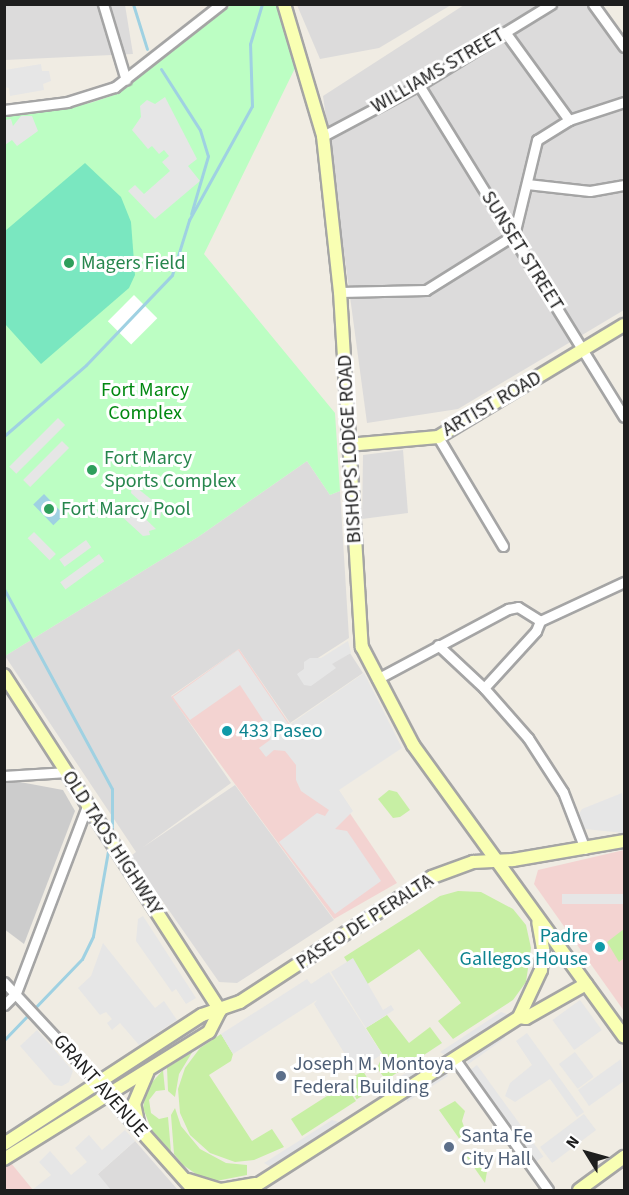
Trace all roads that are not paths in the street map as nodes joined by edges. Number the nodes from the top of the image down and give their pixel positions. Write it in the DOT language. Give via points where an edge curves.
graph roads {
  1 [pos="103,4"];
  2 [pos="220,4"];
  3 [pos="284,4"];
  4 [pos="551,4"];
  5 [pos="593,4"];
  6 [pos="505,32"];
  7 [pos="624,47"];
  8 [pos="126,80"];
  9 [pos="418,85"];
  10 [pos="624,102"];
  11 [pos="4,110"];
  12 [pos="569,120"];
  13 [pos="323,135"];
  14 [pos="527,184"];
  15 [pos="624,185"];
  16 [pos="514,235"];
  17 [pos="340,292"];
  18 [pos="624,325"];
  19 [pos="583,351"];
  20 [pos="624,417"];
  21 [pos="438,437"];
  22 [pos="348,446"];
  23 [pos="503,546"];
  24 [pos="624,582"];
  25 [pos="540,621"];
  26 [pos="438,645"];
  27 [pos="4,675"];
  28 [pos="377,679"];
  29 [pos="484,688"];
  30 [pos="66,772"];
  31 [pos="4,776"];
  32 [pos="87,806"];
  33 [pos="624,841"];
  34 [pos="585,849"];
  35 [pos="496,861"];
  36 [pos="538,918"];
  37 [pos="4,982"];
  38 [pos="586,984"];
  39 [pos="19,995"];
  40 [pos="4,1005"];
  41 [pos="220,1010"];
  42 [pos="519,1017"];
  43 [pos="624,1037"];
  44 [pos="454,1058"];
  45 [pos="154,1066"];
  46 [pos="97,1084"];
  47 [pos="109,1095"];
  48 [pos="139,1128"];
  49 [pos="4,1144"];
  50 [pos="624,1157"];
  51 [pos="4,1159"];
  52 [pos="181,1176"];
  53 [pos="254,1187"];
  54 [pos="194,1191"];
  55 [pos="548,1191"];
  56 [pos="579,1191"];
  1 -- 8 [label="street"];
  2 -- 8 [label="street"];
  3 -- 13 [label="street, BISHOPS LODGE ROAD"];
  4 -- 6 [label="street, WILLIAMS STREET"];
  5 -- 7 [label="street"];
  6 -- 9 [label="street, WILLIAMS STREET"];
  6 -- 12 [label="street"];
  8 -- 11 [label="street" via="99,95"];
  9 -- 13 [label="street, WILLIAMS STREET"];
  9 -- 16 [label="street, SUNSET STREET"];
  10 -- 12 [label="street"];
  12 -- 14 [label="street" via="537,140"];
  13 -- 17 [label="street, BISHOPS LODGE ROAD"];
  14 -- 15 [label="street" via="590,191"];
  14 -- 16 [label="street"];
  16 -- 17 [label="street" via="426,290"];
  16 -- 19 [label="street, SUNSET STREET"];
  17 -- 22 [label="street, BISHOPS LODGE ROAD"];
  18 -- 19 [label="street, ARTIST ROAD"];
  19 -- 20 [label="street, SUNSET STREET"];
  19 -- 21 [label="street, ARTIST ROAD"];
  21 -- 22 [label="street, ARTIST ROAD"];
  21 -- 23 [label="street"];
  22 -- 28 [label="street, BISHOPS LODGE ROAD" via="360,637"];
  24 -- 25 [label="street"];
  25 -- 26 [label="street" via="518,607 508,609"];
  25 -- 29 [label="street" via="536,631"];
  26 -- 28 [label="street"];
  26 -- 29 [label="street"];
  27 -- 30 [label="street, OLD TAOS HIGHWAY"];
  28 -- 35 [label="street, BISHOPS LODGE ROAD" via="413,745"];
  29 -- 34 [label="street" via="553,774"];
  30 -- 31 [label="street"];
  30 -- 32 [label="street, OLD TAOS HIGHWAY"];
  32 -- 39 [label="street"];
  32 -- 41 [label="street, OLD TAOS HIGHWAY"];
  33 -- 34 [label="street, PASEO DE PERALTA"];
  34 -- 35 [label="street, PASEO DE PERALTA"];
  35 -- 36 [label="street, BISHOPS LODGE ROAD"];
  35 -- 41 [label="street, PASEO DE PERALTA" via="473,862 432,877 249,996"];
  36 -- 38 [label="street, BISHOPS LODGE ROAD"];
  36 -- 42 [label="street" via="543,949 541,970"];
  37 -- 39 [label="street, GRANT AVENUE"];
  38 -- 42 [label="street" via="526,1018"];
  38 -- 43 [label="street, BISHOPS LODGE ROAD"];
  39 -- 40 [label="street"];
  39 -- 46 [label="street, GRANT AVENUE"];
  41 -- 45 [label="street" via="208,1032"];
  41 -- 46 [label="street, PASEO DE PERALTA" via="202,1015"];
  42 -- 44 [label="street"];
  44 -- 53 [label="street"];
  44 -- 55 [label="street"];
  45 -- 47 [label="street"];
  45 -- 48 [label="street" via="134,1104"];
  46 -- 47 [label="street, GRANT AVENUE"];
  46 -- 49 [label="street, PASEO DE PERALTA"];
  47 -- 48 [label="street, GRANT AVENUE"];
  47 -- 51 [label="street"];
  48 -- 52 [label="street, GRANT AVENUE"];
  50 -- 56 [label="street"];
  52 -- 53 [label="street" via="202,1187 221,1190"];
  52 -- 54 [label="street, GRANT AVENUE"];
}
